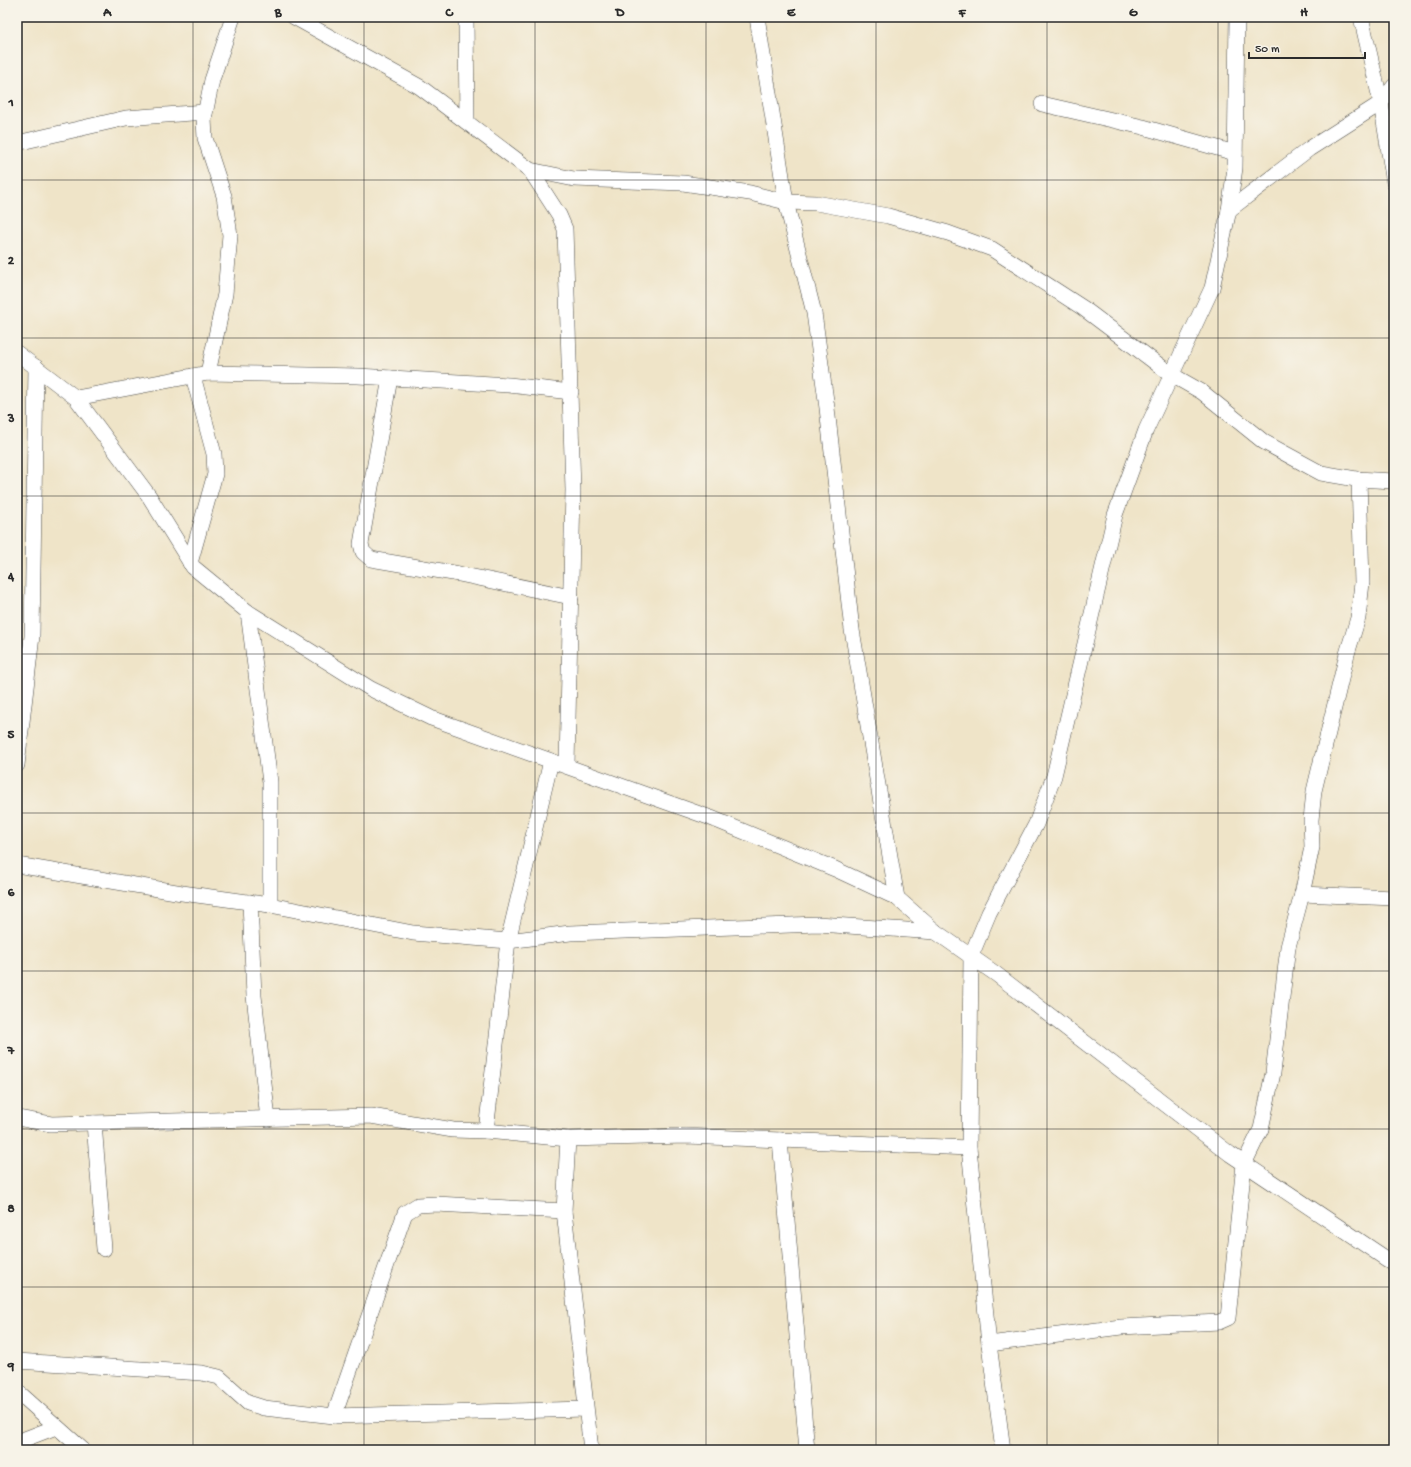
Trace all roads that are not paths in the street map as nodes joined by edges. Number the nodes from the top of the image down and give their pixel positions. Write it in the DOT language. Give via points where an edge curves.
graph roads {
  1 [pos="233,17"];
  2 [pos="294,17"];
  3 [pos="466,17"];
  4 [pos="757,17"];
  5 [pos="1237,17"];
  6 [pos="1361,17"];
  7 [pos="1394,86"];
  8 [pos="1381,103"];
  9 [pos="1042,104"];
  10 [pos="205,112"];
  11 [pos="467,122"];
  12 [pos="17,143"];
  13 [pos="1235,153"];
  14 [pos="530,170"];
  15 [pos="1394,183"];
  16 [pos="786,202"];
  17 [pos="1229,210"];
  18 [pos="17,353"];
  19 [pos="36,367"];
  20 [pos="208,373"];
  21 [pos="1172,375"];
  22 [pos="193,376"];
  23 [pos="390,378"];
  24 [pos="571,392"];
  25 [pos="76,398"];
  26 [pos="1360,479"];
  27 [pos="1394,481"];
  28 [pos="190,563"];
  29 [pos="571,597"];
  30 [pos="248,612"];
  31 [pos="551,761"];
  32 [pos="17,765"];
  33 [pos="567,765"];
  34 [pos="17,865"];
  35 [pos="1302,894"];
  36 [pos="897,898"];
  37 [pos="1394,898"];
  38 [pos="250,902"];
  39 [pos="270,905"];
  40 [pos="936,932"];
  41 [pos="508,941"];
  42 [pos="971,956"];
  43 [pos="17,1118"];
  44 [pos="268,1119"];
  45 [pos="94,1123"];
  46 [pos="486,1131"];
  47 [pos="568,1139"];
  48 [pos="780,1140"];
  49 [pos="969,1148"];
  50 [pos="1244,1164"];
  51 [pos="564,1212"];
  52 [pos="104,1249"];
  53 [pos="1394,1264"];
  54 [pos="989,1344"];
  55 [pos="17,1361"];
  56 [pos="17,1391"];
  57 [pos="585,1410"];
  58 [pos="334,1416"];
  59 [pos="56,1427"];
  60 [pos="17,1442"];
  61 [pos="83,1450"];
  62 [pos="591,1450"];
  63 [pos="807,1450"];
  64 [pos="1003,1450"];
  1 -- 10 [label="street" via="212,80"];
  2 -- 11 [label="street" via="420,87"];
  3 -- 11 [label="street"];
  4 -- 16 [label="street"];
  5 -- 13 [label="street"];
  6 -- 8 [label="street"];
  7 -- 8 [label="street"];
  8 -- 15 [label="street"];
  8 -- 17 [label="street" via="1309,149"];
  9 -- 13 [label="street" via="1143,127"];
  10 -- 12 [label="street" via="126,118"];
  10 -- 20 [label="street" via="205,138 224,196 230,235 225,294"];
  11 -- 14 [label="street"];
  13 -- 17 [label="street"];
  14 -- 16 [label="street" via="574,179 683,183 750,193"];
  14 -- 24 [label="street" via="559,215 564,229"];
  16 -- 21 [label="street" via="816,203 888,216 992,249 1083,308"];
  16 -- 36 [label="street" via="814,313 852,630"];
  17 -- 21 [label="street" via="1212,288"];
  18 -- 19 [label="street"];
  19 -- 25 [label="street"];
  19 -- 32 [label="street" via="32,636"];
  20 -- 22 [label="street"];
  20 -- 23 [label="street"];
  21 -- 26 [label="street" via="1202,392 1264,442 1321,473"];
  21 -- 42 [label="street" via="1146,430 1115,515 1054,776 1036,824 989,913"];
  22 -- 25 [label="street"];
  22 -- 28 [label="street" via="214,454 215,474"];
  23 -- 24 [label="street" via="509,385"];
  23 -- 29 [label="street" via="361,544 363,552 371,559"];
  24 -- 29 [label="street"];
  25 -- 28 [label="street" via="149,496"];
  26 -- 27 [label="street"];
  26 -- 35 [label="street" via="1362,583 1358,618 1314,791 1312,847"];
  28 -- 30 [label="street"];
  29 -- 33 [label="street"];
  30 -- 31 [label="street" via="371,689 431,718"];
  30 -- 39 [label="street" via="270,782"];
  31 -- 33 [label="street"];
  31 -- 41 [label="street"];
  33 -- 36 [label="street" via="711,818 835,869"];
  34 -- 38 [label="street"];
  35 -- 37 [label="street"];
  35 -- 50 [label="street" via="1288,947 1273,1073 1263,1122"];
  36 -- 40 [label="street"];
  38 -- 39 [label="street"];
  38 -- 44 [label="street" via="254,996"];
  39 -- 41 [label="street" via="413,933"];
  40 -- 41 [label="street" via="818,924 570,933"];
  40 -- 42 [label="street"];
  41 -- 46 [label="street"];
  42 -- 49 [label="street"];
  42 -- 50 [label="street"];
  43 -- 45 [label="street" via="51,1124"];
  44 -- 45 [label="street"];
  44 -- 46 [label="street" via="371,1116 453,1130"];
  45 -- 52 [label="street"];
  46 -- 47 [label="street"];
  47 -- 48 [label="street" via="686,1136"];
  47 -- 51 [label="street"];
  48 -- 49 [label="street"];
  48 -- 63 [label="street"];
  49 -- 54 [label="street"];
  50 -- 53 [label="street"];
  50 -- 54 [label="street" via="1230,1314 1225,1321 1121,1327"];
  51 -- 57 [label="street"];
  51 -- 58 [label="street" via="436,1204 418,1205 405,1213"];
  54 -- 64 [label="street"];
  55 -- 58 [label="street" via="202,1373 219,1377 248,1403 264,1408"];
  56 -- 59 [label="street"];
  57 -- 58 [label="street"];
  57 -- 62 [label="street"];
  59 -- 60 [label="street"];
  59 -- 61 [label="street"];
}
